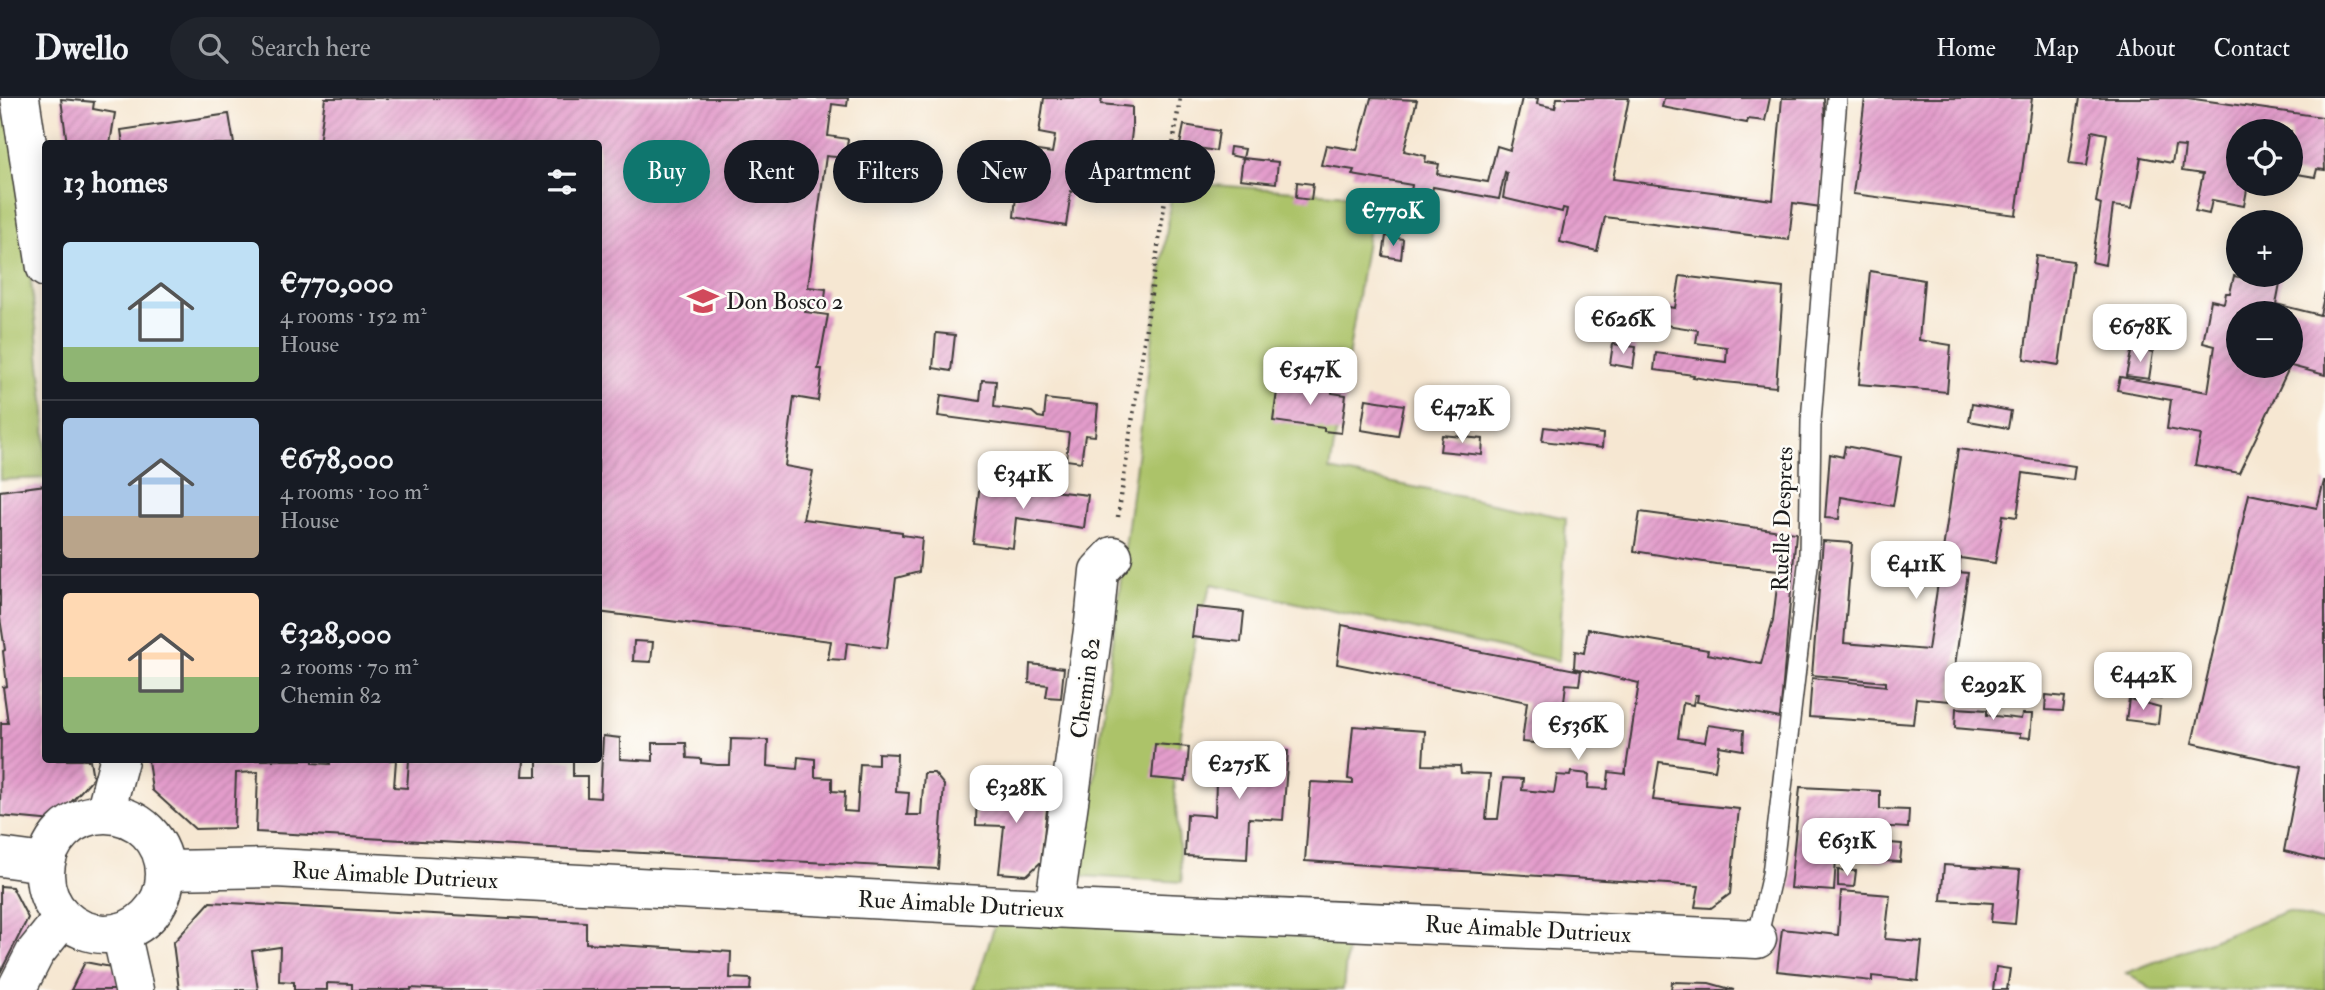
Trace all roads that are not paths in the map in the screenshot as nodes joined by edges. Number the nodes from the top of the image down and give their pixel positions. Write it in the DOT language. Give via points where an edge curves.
graph roads {
  1 [pos="20,98"];
  2 [pos="1837,98"];
  3 [pos="42,242"];
  4 [pos="1113,556"];
  5 [pos="118,763"];
  6 [pos="105,813"];
  7 [pos="0,857"];
  8 [pos="45,863"];
  9 [pos="166,870"];
  10 [pos="1054,909"];
  11 [pos="63,918"];
  12 [pos="121,932"];
  13 [pos="1757,939"];
  14 [pos="16,990"];
  15 [pos="134,990"];
  1 -- 3 [label="street"];
  2 -- 13 [label="lane, Ruelle Desprets" via="1811,421 1809,557 1772,874"];
  4 -- 10 [label="street, Chemin 82" via="1099,571"];
  5 -- 6 [label="street"];
  6 -- 8 [label="street" via="66,827 52,843"];
  6 -- 9 [label="street" via="127,817 147,830 160,849"];
  7 -- 8 [label="street"];
  8 -- 11 [label="street" via="47,887"];
  9 -- 10 [label="street, Rue Aimable Dutrieux" via="264,868"];
  9 -- 12 [label="street" via="161,897 145,919"];
  10 -- 13 [label="street, Rue Aimable Dutrieux"];
  11 -- 12 [label="street" via="90,932"];
  11 -- 14 [label="street" via="35,953"];
  12 -- 15 [label="street"];
}
